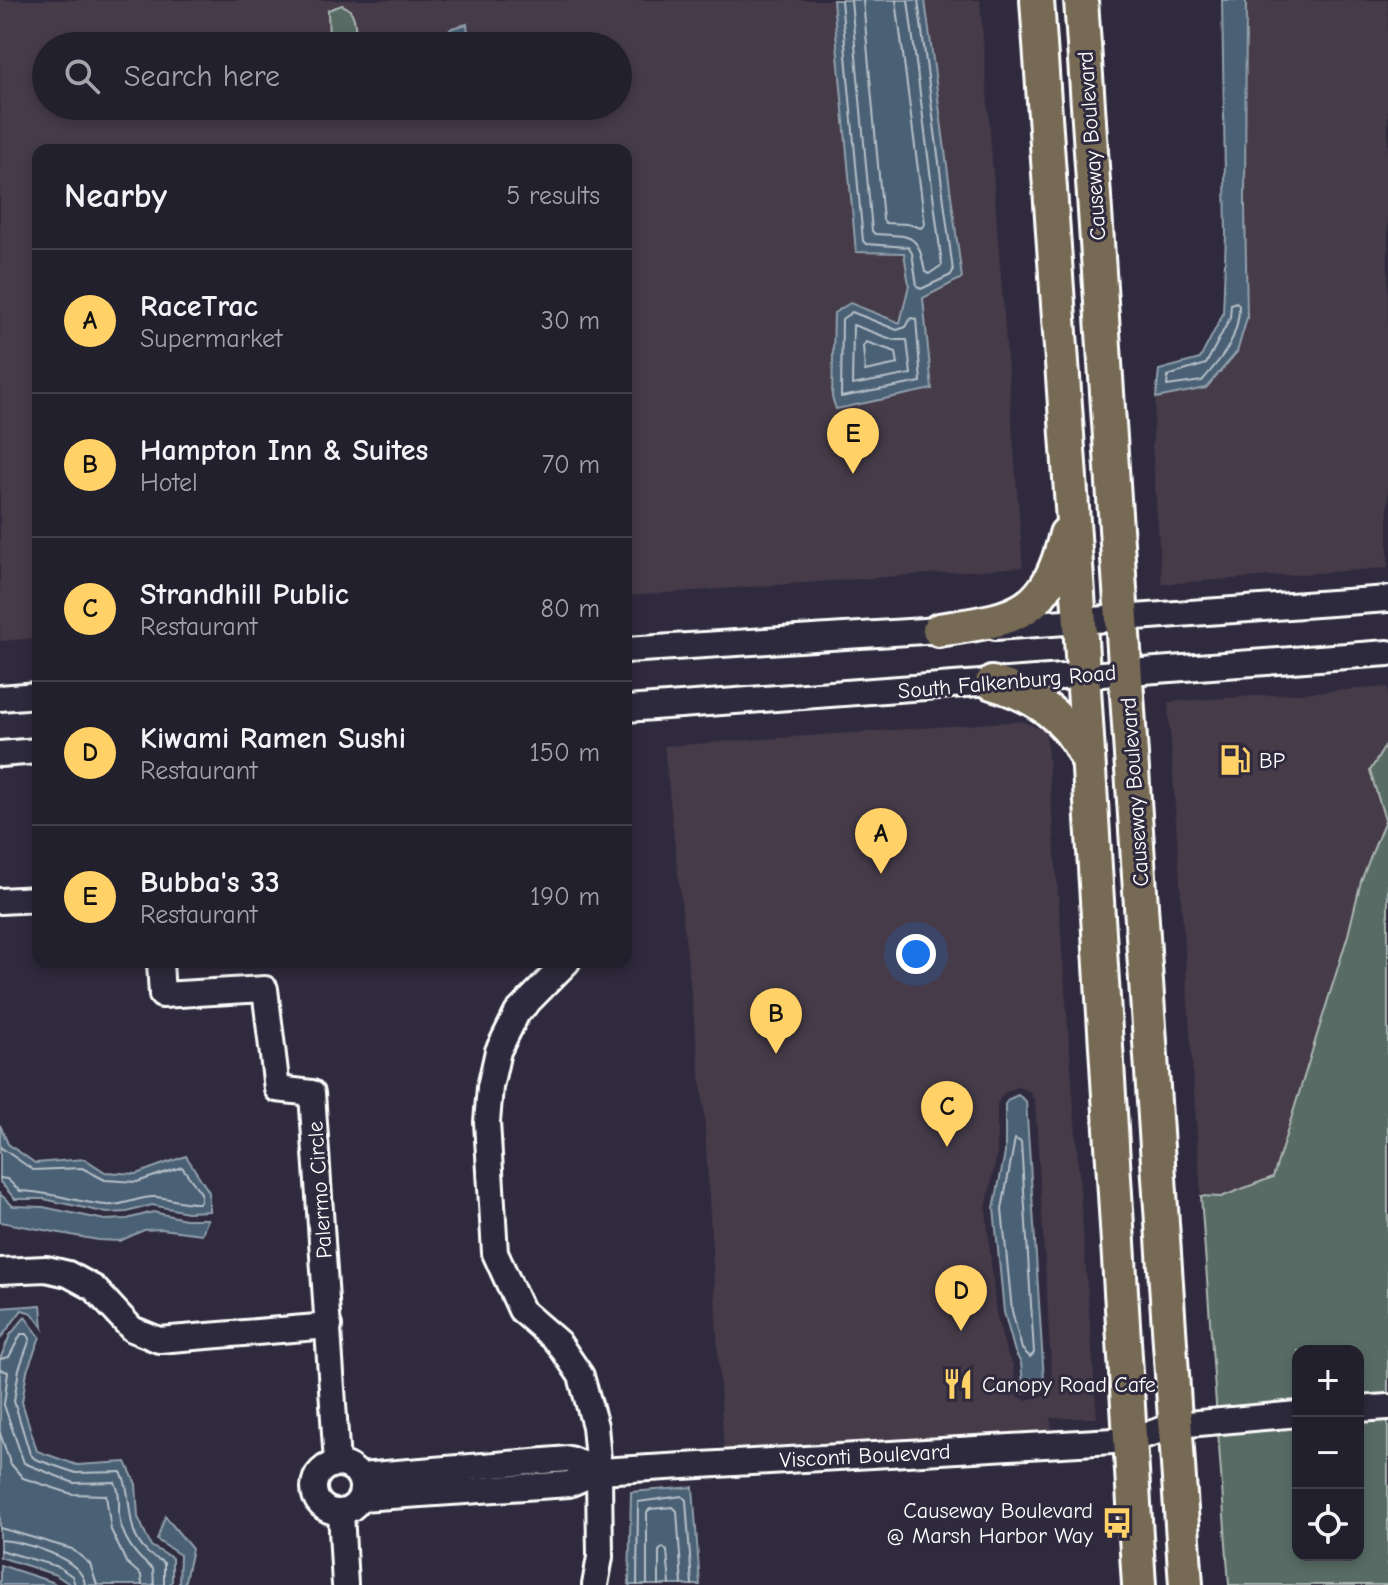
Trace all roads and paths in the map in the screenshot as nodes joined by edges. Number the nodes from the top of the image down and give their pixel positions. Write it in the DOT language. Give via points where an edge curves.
graph roads {
  1 [pos="1037,0"];
  2 [pos="1081,0"];
  3 [pos="1072,503"];
  4 [pos="1388,599"];
  5 [pos="1123,619"];
  6 [pos="1080,623"];
  7 [pos="939,630"];
  8 [pos="632,650"];
  9 [pos="1388,653"];
  10 [pos="1126,672"];
  11 [pos="1081,676"];
  12 [pos="992,683"];
  13 [pos="32,695"];
  14 [pos="0,698"];
  15 [pos="632,709"];
  16 [pos="32,751"];
  17 [pos="0,754"];
  18 [pos="1087,759"];
  19 [pos="32,899"];
  20 [pos="0,901"];
  21 [pos="160,968"];
  22 [pos="560,968"];
  23 [pos="0,1271"];
  24 [pos="329,1326"];
  25 [pos="1388,1407"];
  26 [pos="1364,1409"];
  27 [pos="1292,1415"];
  28 [pos="1177,1425"];
  29 [pos="1130,1440"];
  30 [pos="337,1463"];
  31 [pos="599,1471"];
  32 [pos="354,1496"];
  33 [pos="345,1585"];
  34 [pos="595,1585"];
  35 [pos="1139,1585"];
  36 [pos="1186,1585"];
  1 -- 3 [label="main road, Causeway Boulevard"];
  2 -- 5 [label="main road, Causeway Boulevard"];
  3 -- 6 [label="main road, Causeway Boulevard"];
  3 -- 7 [label="main road" via="1054,575 1036,601 1000,619"];
  4 -- 5 [label="street"];
  5 -- 6 [label="street"];
  5 -- 10 [label="main road, Causeway Boulevard"];
  6 -- 7 [label="street"];
  6 -- 11 [label="main road, Causeway Boulevard"];
  7 -- 8 [label="street"];
  9 -- 10 [label="street, South Falkenburg Road"];
  10 -- 11 [label="street, South Falkenburg Road"];
  10 -- 28 [label="main road, Causeway Boulevard"];
  11 -- 12 [label="street, South Falkenburg Road"];
  11 -- 18 [label="main road, Causeway Boulevard"];
  12 -- 15 [label="street, South Falkenburg Road"];
  12 -- 18 [label="main road" via="1052,712"];
  13 -- 14 [label="street"];
  16 -- 17 [label="street"];
  18 -- 29 [label="main road, Causeway Boulevard"];
  19 -- 20 [label="street"];
  21 -- 24 [label="street, Palermo Circle" via="162,995 265,989 277,1089 312,1093"];
  22 -- 31 [label="street" via="517,1013 498,1051 487,1122 495,1253 521,1310 558,1342 581,1376 595,1426"];
  23 -- 24 [label="street" via="46,1269 68,1274 94,1288 132,1329 159,1340"];
  24 -- 30 [label="street, Palermo Circle"];
  25 -- 26 [label="street"];
  27 -- 28 [label="street, Visconti Boulevard"];
  28 -- 29 [label="street, Visconti Boulevard"];
  28 -- 36 [label="main road, Causeway Boulevard"];
  29 -- 31 [label="street, Visconti Boulevard"];
  29 -- 35 [label="main road, Causeway Boulevard"];
  30 -- 32 [label="street" via="348,1465"];
  30 -- 32 [label="street" via="322,1469 314,1492 323,1507"];
  31 -- 32 [label="street, Visconti Boulevard" via="569,1484"];
  31 -- 34 [label="street" via="600,1557"];
  32 -- 33 [label="street"];
}
